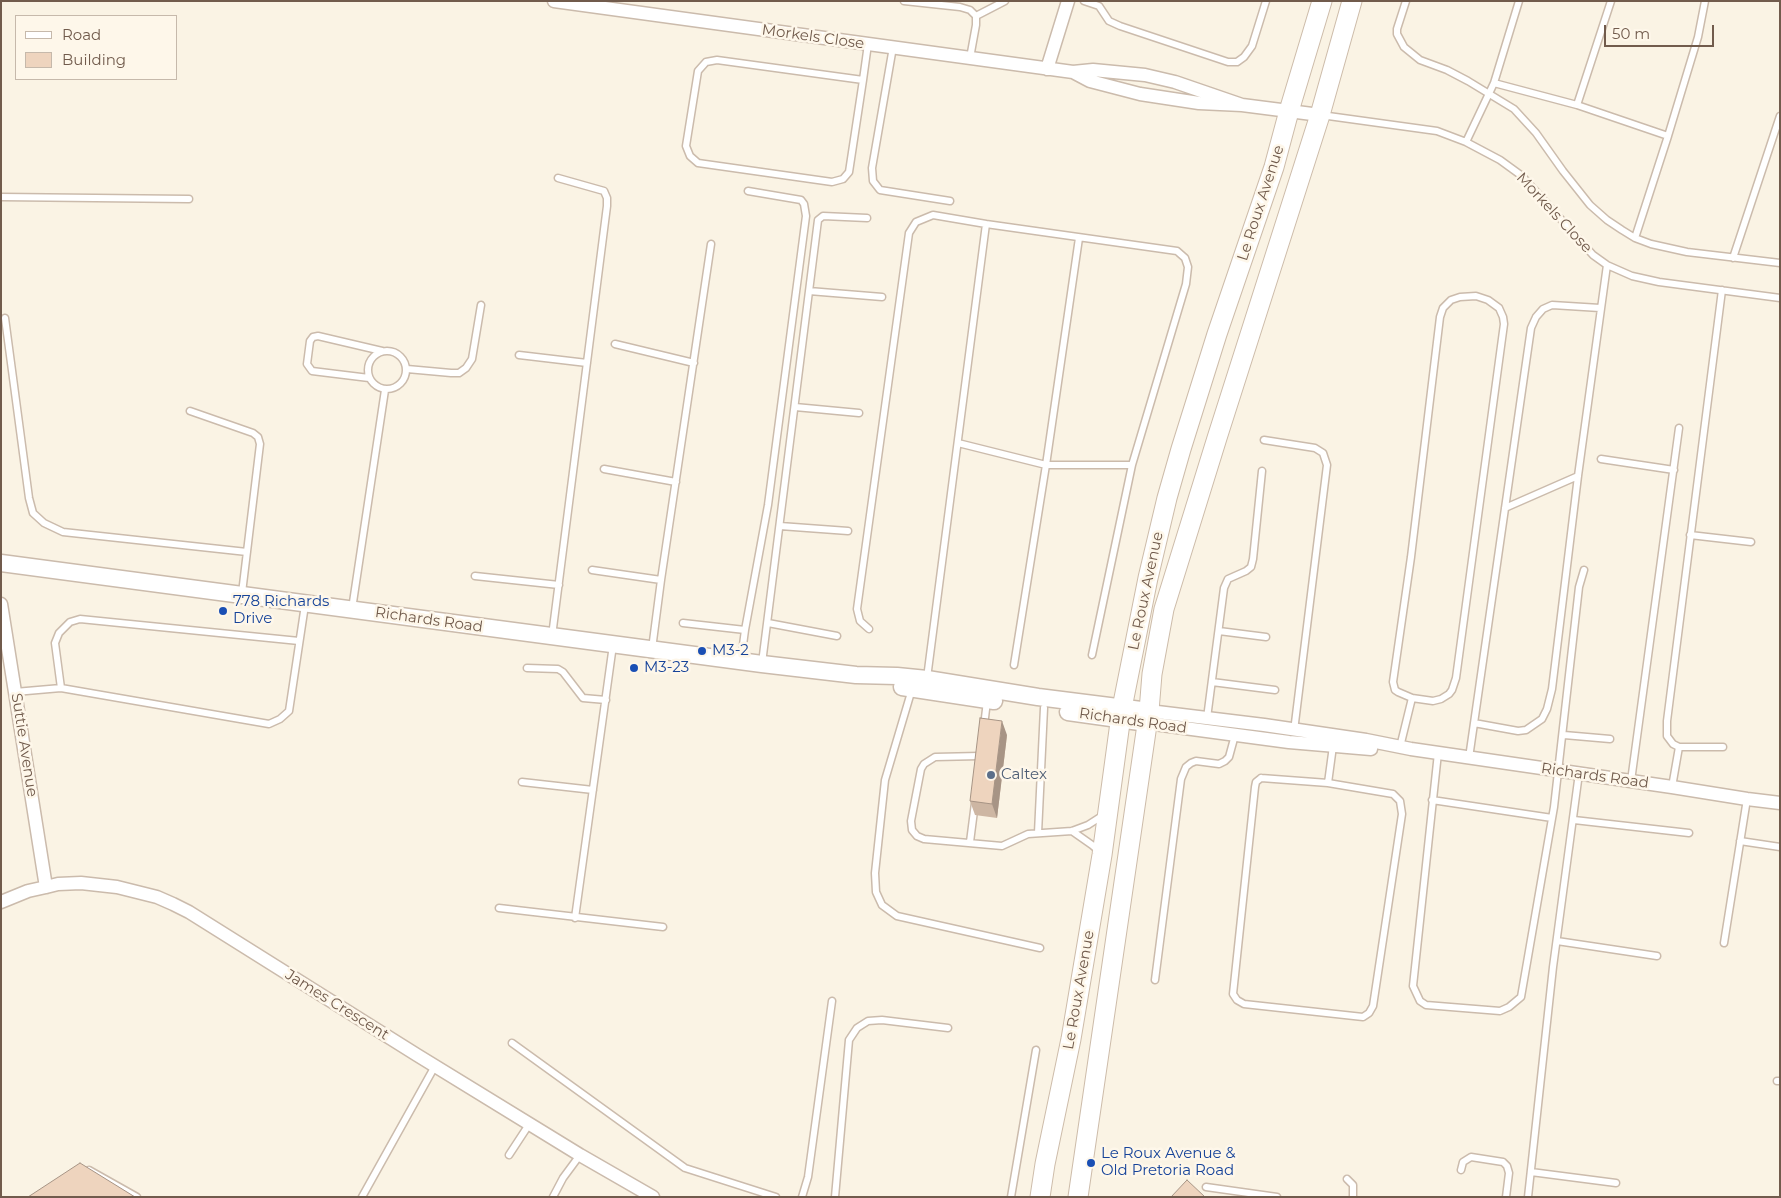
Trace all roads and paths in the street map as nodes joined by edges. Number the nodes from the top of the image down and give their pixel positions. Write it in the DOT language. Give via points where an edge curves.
graph roads {
  1 [pos="554,1"];
  2 [pos="904,1"];
  3 [pos="1005,1"];
  4 [pos="1068,1"];
  5 [pos="1084,1"];
  6 [pos="1266,1"];
  7 [pos="1322,1"];
  8 [pos="1352,1"];
  9 [pos="1406,1"];
  10 [pos="1519,1"];
  11 [pos="1611,1"];
  12 [pos="1704,1"];
  13 [pos="976,16"];
  14 [pos="868,44"];
  15 [pos="894,48"];
  16 [pos="970,58"];
  17 [pos="1047,68"];
  18 [pos="1073,72"];
  19 [pos="863,80"];
  20 [pos="1494,83"];
  21 [pos="1488,93"];
  22 [pos="1242,105"];
  23 [pos="1577,105"];
  24 [pos="1289,110"];
  25 [pos="1320,115"];
  26 [pos="1780,116"];
  27 [pos="1668,136"];
  28 [pos="1466,142"];
  29 [pos="558,178"];
  30 [pos="748,191"];
  31 [pos="1,197"];
  32 [pos="189,199"];
  33 [pos="950,201"];
  34 [pos="867,218"];
  35 [pos="986,224"];
  36 [pos="1079,238"];
  37 [pos="1635,238"];
  38 [pos="711,244"];
  39 [pos="1733,258"];
  40 [pos="1780,263"];
  41 [pos="1607,265"];
  42 [pos="1722,290"];
  43 [pos="809,291"];
  44 [pos="882,297"];
  45 [pos="1780,298"];
  46 [pos="482,305"];
  47 [pos="1600,308"];
  48 [pos="5,318"];
  49 [pos="615,344"];
  50 [pos="382,351"];
  51 [pos="519,355"];
  52 [pos="587,363"];
  53 [pos="694,363"];
  54 [pos="406,368"];
  55 [pos="369,378"];
  56 [pos="385,390"];
  57 [pos="795,407"];
  58 [pos="190,411"];
  59 [pos="859,413"];
  60 [pos="1679,428"];
  61 [pos="1264,440"];
  62 [pos="958,443"];
  63 [pos="1600,459"];
  64 [pos="1046,465"];
  65 [pos="1132,465"];
  66 [pos="604,469"];
  67 [pos="1674,470"];
  68 [pos="1262,471"];
  69 [pos="1578,476"];
  70 [pos="676,482"];
  71 [pos="1505,508"];
  72 [pos="780,526"];
  73 [pos="848,531"];
  74 [pos="1690,535"];
  75 [pos="1751,542"];
  76 [pos="247,552"];
  77 [pos="1,563"];
  78 [pos="592,570"];
  79 [pos="1584,570"];
  80 [pos="475,576"];
  81 [pos="661,580"];
  82 [pos="559,585"];
  83 [pos="242,595"];
  84 [pos="1,604"];
  85 [pos="305,604"];
  86 [pos="352,610"];
  87 [pos="683,623"];
  88 [pos="768,623"];
  89 [pos="869,629"];
  90 [pos="745,630"];
  91 [pos="1219,630"];
  92 [pos="837,636"];
  93 [pos="552,637"];
  94 [pos="1266,637"];
  95 [pos="299,641"];
  96 [pos="613,645"];
  97 [pos="652,650"];
  98 [pos="1092,655"];
  99 [pos="741,662"];
  100 [pos="762,664"];
  101 [pos="1014,664"];
  102 [pos="527,668"];
  103 [pos="856,675"];
  104 [pos="927,680"];
  105 [pos="1212,682"];
  106 [pos="61,688"];
  107 [pos="912,689"];
  108 [pos="1275,690"];
  109 [pos="15,692"];
  110 [pos="988,695"];
  111 [pos="1412,698"];
  112 [pos="606,700"];
  113 [pos="1044,708"];
  114 [pos="1121,715"];
  115 [pos="1148,717"];
  116 [pos="1207,718"];
  117 [pos="1474,723"];
  118 [pos="1294,731"];
  119 [pos="1235,734"];
  120 [pos="1564,735"];
  121 [pos="982,737"];
  122 [pos="1610,739"];
  123 [pos="981,746"];
  124 [pos="1333,746"];
  125 [pos="1679,747"];
  126 [pos="1723,747"];
  127 [pos="1405,748"];
  128 [pos="1438,753"];
  129 [pos="980,756"];
  130 [pos="1469,758"];
  131 [pos="979,765"];
  132 [pos="1559,770"];
  133 [pos="1579,773"];
  134 [pos="1630,781"];
  135 [pos="522,782"];
  136 [pos="1328,783"];
  137 [pos="1672,787"];
  138 [pos="593,790"];
  139 [pos="976,794"];
  140 [pos="1747,799"];
  141 [pos="1432,800"];
  142 [pos="1780,802"];
  143 [pos="1108,812"];
  144 [pos="1552,818"];
  145 [pos="1574,820"];
  146 [pos="1072,831"];
  147 [pos="1038,833"];
  148 [pos="1689,833"];
  149 [pos="1740,841"];
  150 [pos="970,842"];
  151 [pos="1780,847"];
  152 [pos="1102,855"];
  153 [pos="46,887"];
  154 [pos="1,902"];
  155 [pos="499,908"];
  156 [pos="575,918"];
  157 [pos="663,927"];
  158 [pos="1557,941"];
  159 [pos="1724,944"];
  160 [pos="1040,948"];
  161 [pos="1656,956"];
  162 [pos="1155,980"];
  163 [pos="832,1001"];
  164 [pos="948,1028"];
  165 [pos="512,1043"];
  166 [pos="1036,1050"];
  167 [pos="435,1066"];
  168 [pos="530,1123"];
  169 [pos="580,1154"];
  170 [pos="509,1155"];
  171 [pos="1461,1170"];
  172 [pos="77,1171"];
  173 [pos="1531,1172"];
  174 [pos="1347,1179"];
  175 [pos="1616,1182"];
  176 [pos="1206,1186"];
  177 [pos="137,1197"];
  178 [pos="362,1197"];
  179 [pos="553,1197"];
  180 [pos="653,1197"];
  181 [pos="776,1197"];
  182 [pos="802,1197"];
  183 [pos="835,1197"];
  184 [pos="1011,1197"];
  185 [pos="1040,1197"];
  186 [pos="1078,1197"];
  187 [pos="1277,1197"];
  188 [pos="1353,1197"];
  189 [pos="1506,1197"];
  190 [pos="1528,1197"];
  1 -- 14 [label="street, Morkels Close"];
  2 -- 13 [label="lane" via="970,10"];
  3 -- 13 [label="lane"];
  4 -- 17 [label="street"];
  5 -- 6 [label="lane" via="1099,6 1109,22 1228,62 1237,62 1252,46"];
  7 -- 24 [label="main road, Le Roux Avenue"];
  8 -- 25 [label="main road, Le Roux Avenue"];
  9 -- 21 [label="lane" via="1396,29 1404,48 1420,60 1447,70"];
  10 -- 20 [label="lane"];
  11 -- 23 [label="lane"];
  12 -- 27 [label="lane" via="1698,37"];
  13 -- 16 [label="lane"];
  14 -- 15 [label="street, Morkels Close"];
  14 -- 19 [label="lane"];
  15 -- 16 [label="street, Morkels Close"];
  15 -- 33 [label="lane" via="872,168 873,181 880,190"];
  16 -- 17 [label="street, Morkels Close"];
  17 -- 18 [label="street, Morkels Close"];
  18 -- 22 [label="street, Morkels Close" via="1090,81 1140,94 1199,103"];
  18 -- 22 [label="street, Morkels Close" via="1093,70 1145,75"];
  19 -- 19 [label="lane" via="849,172 843,179 832,182 698,163 690,156 686,146 698,71 706,62 716,60"];
  20 -- 21 [label="lane"];
  20 -- 23 [label="lane"];
  21 -- 28 [label="lane"];
  21 -- 37 [label="lane" via="1523,117 1590,205"];
  22 -- 24 [label="street, Morkels Close"];
  23 -- 27 [label="lane"];
  24 -- 25 [label="street, Morkels Close"];
  24 -- 114 [label="main road, Le Roux Avenue" via="1274,167 1217,334 1167,498"];
  25 -- 28 [label="lane, Morkels Close" via="1437,131"];
  25 -- 115 [label="main road, Le Roux Avenue" via="1169,591"];
  26 -- 39 [label="lane"];
  27 -- 37 [label="lane"];
  28 -- 41 [label="lane, Morkels Close" via="1522,176 1579,241"];
  29 -- 52 [label="lane" via="604,191 607,198"];
  30 -- 90 [label="lane" via="801,200 806,216 768,505"];
  31 -- 32 [label="lane"];
  34 -- 43 [label="lane" via="823,216 818,220"];
  35 -- 36 [label="lane"];
  35 -- 62 [label="lane"];
  35 -- 89 [label="lane" via="933,215 916,222 909,232 857,609 860,621"];
  36 -- 64 [label="lane"];
  36 -- 65 [label="lane" via="1176,251 1185,258 1188,267 1186,284"];
  37 -- 39 [label="lane" via="1688,252"];
  38 -- 53 [label="lane"];
  39 -- 40 [label="lane"];
  41 -- 42 [label="lane, Morkels Close" via="1632,276 1659,282"];
  41 -- 47 [label="lane"];
  42 -- 45 [label="lane, Morkels Close"];
  42 -- 74 [label="lane"];
  43 -- 44 [label="lane"];
  43 -- 57 [label="lane"];
  46 -- 54 [label="lane" via="472,360 466,368 459,373 450,373"];
  47 -- 69 [label="lane"];
  47 -- 71 [label="lane" via="1552,305 1536,317 1531,328"];
  48 -- 76 [label="lane" via="33,513 44,523 63,532"];
  49 -- 53 [label="lane"];
  50 -- 54 [label="lane" via="401,356"];
  50 -- 55 [label="lane" via="368,365"];
  50 -- 55 [label="lane" via="318,336 310,341 307,364 312,371"];
  51 -- 52 [label="lane"];
  52 -- 82 [label="lane"];
  53 -- 70 [label="lane"];
  54 -- 56 [label="lane" via="406,375 398,386"];
  55 -- 56 [label="lane"];
  56 -- 86 [label="lane"];
  57 -- 59 [label="lane"];
  57 -- 72 [label="lane"];
  58 -- 76 [label="lane" via="258,437 260,444"];
  60 -- 67 [label="lane"];
  61 -- 118 [label="lane" via="1315,448 1323,453 1327,465"];
  62 -- 64 [label="lane"];
  62 -- 104 [label="lane"];
  63 -- 67 [label="lane"];
  64 -- 65 [label="lane"];
  64 -- 101 [label="lane"];
  65 -- 98 [label="lane"];
  66 -- 70 [label="lane"];
  67 -- 134 [label="lane"];
  68 -- 91 [label="lane" via="1251,567 1228,579"];
  69 -- 71 [label="lane"];
  69 -- 117 [label="lane" via="1547,709 1542,719 1526,730"];
  70 -- 81 [label="lane"];
  71 -- 117 [label="lane"];
  72 -- 73 [label="lane"];
  72 -- 88 [label="lane"];
  74 -- 75 [label="lane"];
  74 -- 125 [label="lane" via="1667,722 1667,736 1672,744"];
  76 -- 83 [label="lane"];
  77 -- 83 [label="street, Richards Road"];
  78 -- 81 [label="lane"];
  79 -- 120 [label="lane" via="1579,587"];
  80 -- 82 [label="lane"];
  81 -- 97 [label="lane"];
  82 -- 93 [label="lane"];
  83 -- 85 [label="street, Richards Road"];
  84 -- 109 [label="street, Suttie Avenue"];
  85 -- 86 [label="street, Richards Road"];
  85 -- 95 [label="lane"];
  86 -- 93 [label="street, Richards Road"];
  87 -- 90 [label="lane"];
  88 -- 92 [label="lane"];
  88 -- 100 [label="lane"];
  90 -- 99 [label="lane"];
  91 -- 94 [label="lane"];
  91 -- 105 [label="lane"];
  93 -- 96 [label="street, Richards Road"];
  95 -- 106 [label="lane" via="80,619 70,622 59,633 55,643"];
  95 -- 106 [label="lane" via="289,712 269,724"];
  96 -- 97 [label="street, Richards Road"];
  96 -- 112 [label="lane"];
  97 -- 99 [label="street, Richards Road"];
  99 -- 100 [label="street, Richards Road"];
  100 -- 103 [label="street, Richards Road"];
  102 -- 112 [label="lane" via="558,669 583,698"];
  103 -- 104 [label="street, Richards Road"];
  103 -- 107 [label="street, Richards Road"];
  104 -- 110 [label="street, Richards Road"];
  105 -- 108 [label="lane"];
  105 -- 116 [label="lane"];
  106 -- 109 [label="lane"];
  107 -- 110 [label="street, Richards Road"];
  107 -- 160 [label="lane" via="885,780 875,873 876,892 882,905 897,916"];
  109 -- 153 [label="street, Suttie Avenue"];
  110 -- 113 [label="street, Richards Road"];
  110 -- 114 [label="street, Richards Road"];
  110 -- 121 [label="lane"];
  111 -- 111 [label="lane" via="1395,690 1393,682 1440,317 1451,300 1476,296 1499,308 1504,324 1456,678 1452,690 1441,699"];
  111 -- 127 [label="lane"];
  112 -- 138 [label="lane"];
  113 -- 114 [label="street, Richards Road"];
  113 -- 147 [label="lane"];
  114 -- 115 [label="street, Richards Road"];
  114 -- 143 [label="main road, Le Roux Avenue"];
  115 -- 116 [label="street, Richards Road"];
  115 -- 119 [label="street, Richards Road"];
  115 -- 186 [label="main road, Le Roux Avenue"];
  116 -- 118 [label="street, Richards Road"];
  117 -- 130 [label="lane"];
  118 -- 127 [label="street, Richards Road"];
  119 -- 124 [label="street, Richards Road"];
  119 -- 162 [label="lane" via="1225,761 1219,764 1196,761 1183,772"];
  120 -- 122 [label="lane"];
  120 -- 132 [label="lane"];
  123 -- 129 [label="lane"];
  124 -- 127 [label="street, Richards Road"];
  124 -- 136 [label="lane"];
  125 -- 126 [label="lane"];
  125 -- 137 [label="lane"];
  127 -- 128 [label="street, Richards Road"];
  128 -- 130 [label="street, Richards Road"];
  128 -- 141 [label="lane"];
  129 -- 131 [label="lane"];
  129 -- 150 [label="lane" via="935,757 928,761 921,769 911,821 912,830 924,839"];
  130 -- 132 [label="street, Richards Road"];
  132 -- 133 [label="street, Richards Road"];
  132 -- 144 [label="lane"];
  133 -- 134 [label="street, Richards Road"];
  133 -- 145 [label="lane"];
  134 -- 137 [label="street, Richards Road"];
  135 -- 138 [label="lane"];
  136 -- 136 [label="lane" via="1392,794 1400,801 1402,814 1373,1006 1363,1017 1244,1004 1233,994 1256,782 1262,778"];
  137 -- 140 [label="street, Richards Road"];
  138 -- 156 [label="lane"];
  139 -- 150 [label="lane"];
  140 -- 142 [label="street, Richards Road"];
  140 -- 149 [label="lane"];
  141 -- 144 [label="lane"];
  141 -- 144 [label="lane" via="1413,986 1420,1001 1426,1005 1500,1011 1521,997"];
  143 -- 146 [label="lane"];
  143 -- 152 [label="main road, Le Roux Avenue"];
  145 -- 148 [label="lane"];
  145 -- 158 [label="lane"];
  146 -- 147 [label="lane"];
  146 -- 152 [label="lane"];
  147 -- 150 [label="lane" via="1002,846"];
  149 -- 151 [label="lane"];
  149 -- 159 [label="lane"];
  152 -- 185 [label="main road, Le Roux Avenue"];
  153 -- 154 [label="street, James Crescent"];
  153 -- 167 [label="street, James Crescent" via="81,883 104,885 150,895 173,904"];
  155 -- 156 [label="lane"];
  156 -- 157 [label="lane"];
  158 -- 161 [label="lane"];
  158 -- 173 [label="lane"];
  163 -- 182 [label="lane" via="808,1177"];
  164 -- 183 [label="lane" via="882,1020 856,1028 849,1040"];
  165 -- 181 [label="lane" via="685,1168"];
  166 -- 184 [label="lane"];
  167 -- 168 [label="street, James Crescent"];
  167 -- 178 [label="lane"];
  168 -- 169 [label="street, James Crescent"];
  168 -- 170 [label="lane"];
  169 -- 179 [label="lane"];
  169 -- 180 [label="street, James Crescent"];
  171 -- 189 [label="lane" via="1463,1162 1471,1158 1503,1162 1509,1173"];
  172 -- 177 [label="lane" via="94,1172"];
  173 -- 175 [label="lane"];
  173 -- 190 [label="lane"];
  174 -- 188 [label="lane" via="1353,1185"];
  176 -- 187 [label="lane"];
}
